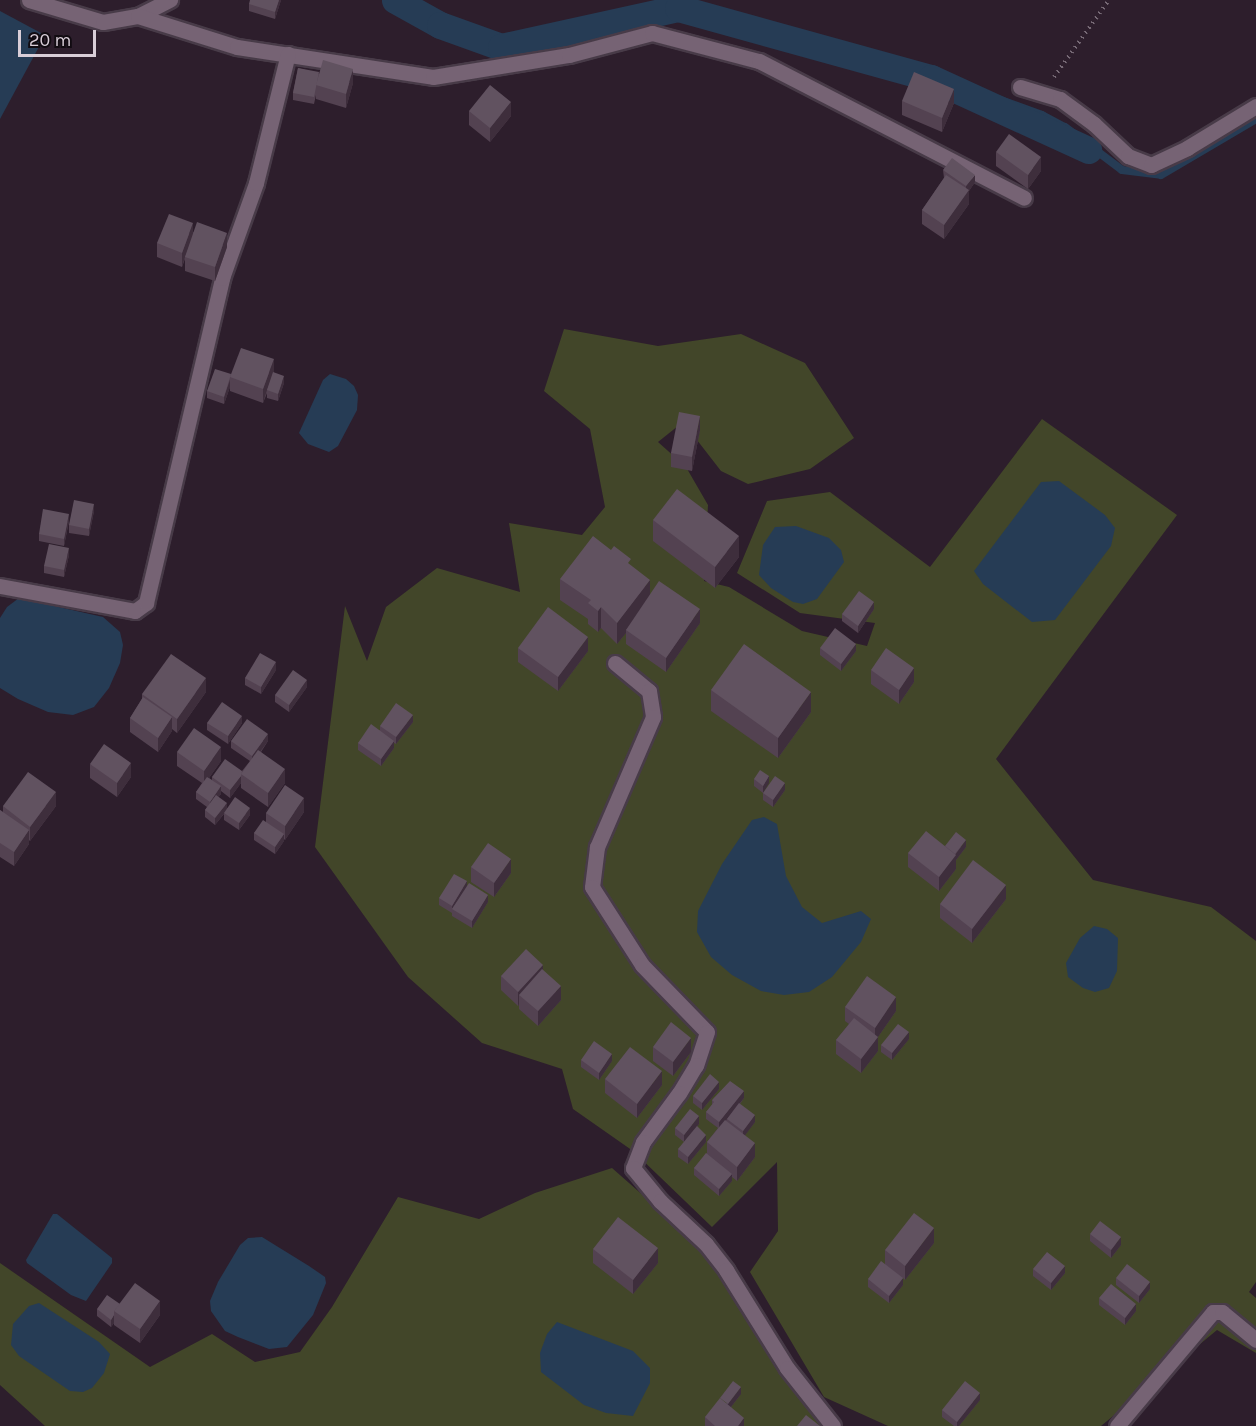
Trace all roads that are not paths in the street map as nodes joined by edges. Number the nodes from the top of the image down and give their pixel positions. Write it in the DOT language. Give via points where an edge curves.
graph roads {
  1 [pos="29,0"];
  2 [pos="170,0"];
  3 [pos="138,16"];
  4 [pos="288,54"];
  5 [pos="1020,87"];
  6 [pos="1256,106"];
  7 [pos="1024,198"];
  8 [pos="0,586"];
  9 [pos="615,663"];
  10 [pos="1256,1340"];
  11 [pos="832,1426"];
  12 [pos="1117,1426"];
  1 -- 3 [label="street" via="103,22"];
  2 -- 3 [label="street"];
  3 -- 4 [label="street" via="237,47"];
  4 -- 7 [label="street" via="433,77 569,55 652,33 759,62"];
  4 -- 8 [label="street" via="256,183 222,278 146,603 135,611"];
  5 -- 6 [label="street" via="1060,99 1128,156 1150,165"];
  9 -- 11 [label="street" via="650,691 653,717 597,848 592,887 642,965 707,1032 696,1065 643,1142 633,1168 660,1201 706,1244 787,1368"];
  10 -- 12 [label="street" via="1222,1312 1213,1312"];
}
